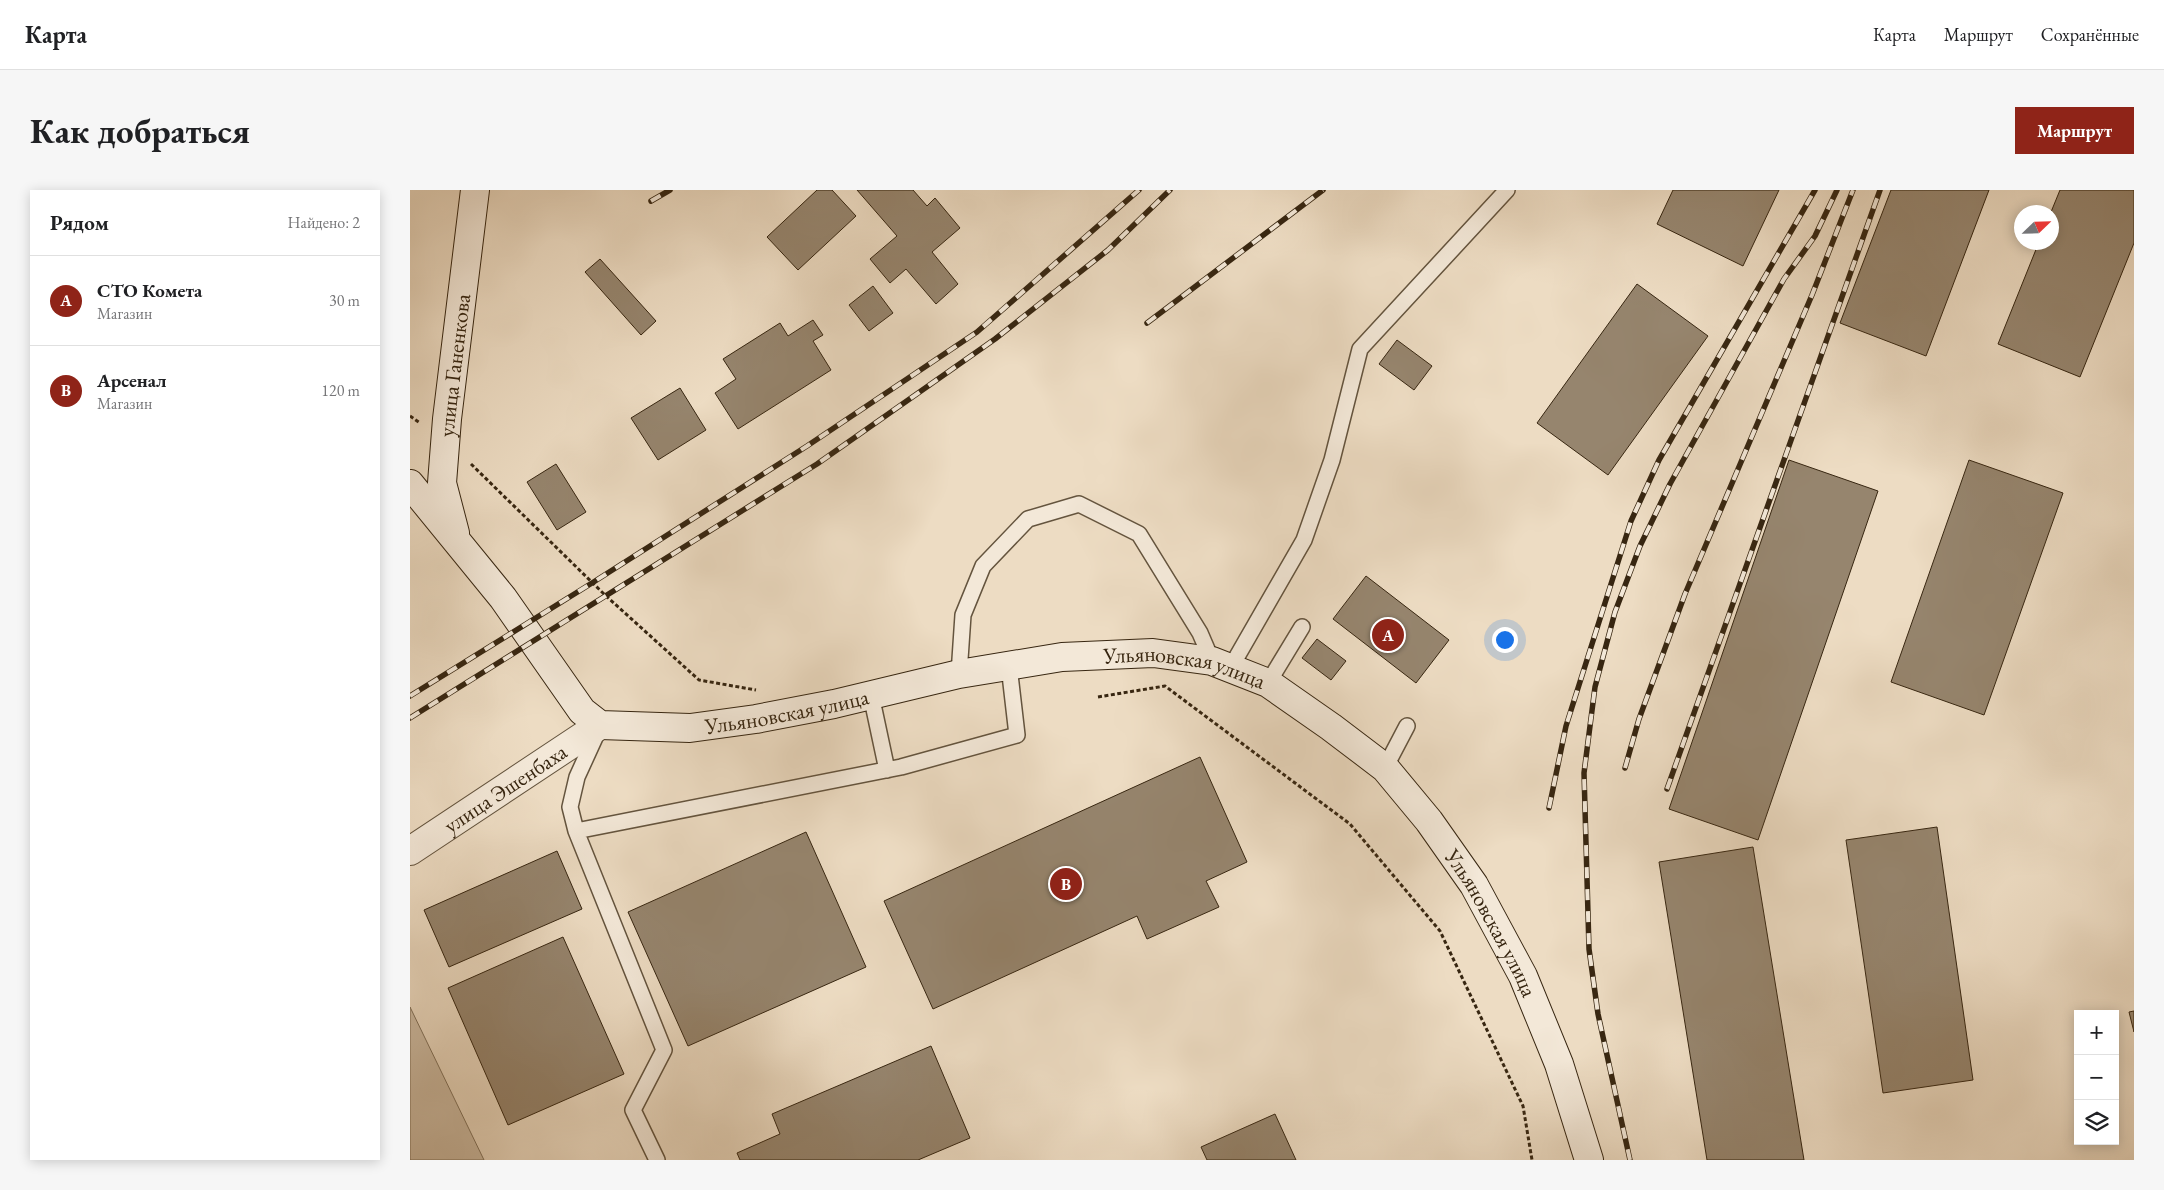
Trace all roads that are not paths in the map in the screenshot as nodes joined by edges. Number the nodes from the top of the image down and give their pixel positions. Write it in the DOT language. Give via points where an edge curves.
graph roads {
  1 [pos="475,190"];
  2 [pos="1507,190"];
  3 [pos="411,486"];
  4 [pos="456,539"];
  5 [pos="1302,627"];
  6 [pos="1222,664"];
  7 [pos="1009,666"];
  8 [pos="959,674"];
  9 [pos="1268,683"];
  10 [pos="871,695"];
  11 [pos="600,725"];
  12 [pos="1407,726"];
  13 [pos="1385,768"];
  14 [pos="887,770"];
  15 [pos="576,831"];
  16 [pos="410,851"];
  17 [pos="657,1160"];
  18 [pos="1589,1160"];
  1 -- 4 [label="main road, улица Ганенкова" via="442,483"];
  2 -- 6 [label="lane" via="1360,349 1332,460 1304,540"];
  3 -- 4 [label="main road"];
  4 -- 11 [label="main road" via="582,710"];
  5 -- 9 [label="lane"];
  6 -- 7 [label="main road, Ульяновская улица" via="1153,653 1062,657"];
  6 -- 8 [label="lane" via="1139,534 1079,504 1028,519 983,566 963,615"];
  6 -- 9 [label="main road, Ульяновская улица"];
  7 -- 8 [label="main road, Ульяновская улица"];
  7 -- 14 [label="lane" via="1017,735"];
  8 -- 10 [label="main road, Ульяновская улица"];
  9 -- 13 [label="main road, Ульяновская улица"];
  10 -- 11 [label="main road, Ульяновская улица" via="756,719 690,728"];
  10 -- 14 [label="lane"];
  11 -- 15 [label="lane" via="577,777 570,807"];
  11 -- 16 [label="main road, улица Эшенбаха"];
  12 -- 13 [label="lane"];
  13 -- 18 [label="main road, Ульяновская улица" via="1429,821 1474,885 1523,976 1559,1064"];
  14 -- 15 [label="lane"];
  15 -- 17 [label="lane" via="664,1050 633,1110"];
}
